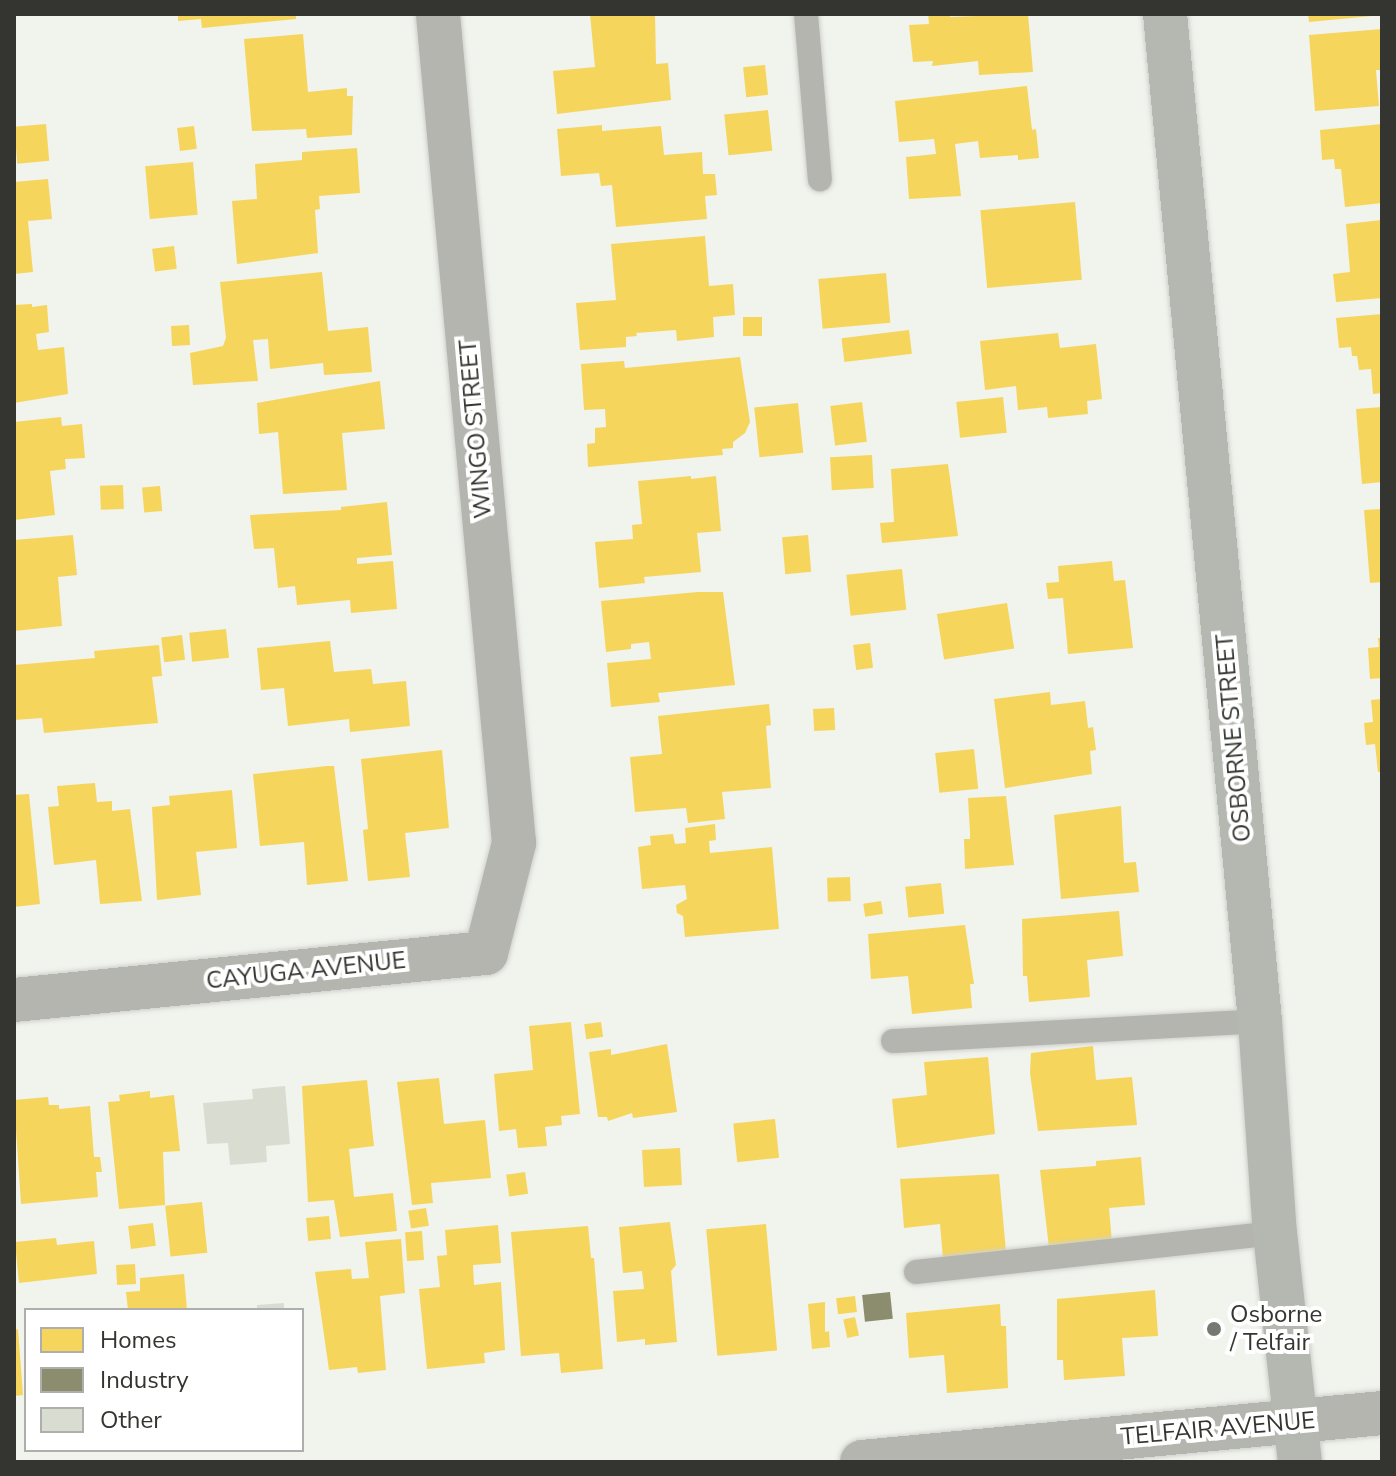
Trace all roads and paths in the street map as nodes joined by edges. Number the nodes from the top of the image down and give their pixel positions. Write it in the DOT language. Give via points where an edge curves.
graph roads {
  1 [pos="438,14"];
  2 [pos="806,14"];
  3 [pos="1165,14"];
  4 [pos="820,179"];
  5 [pos="514,843"];
  6 [pos="14,1000"];
  7 [pos="1260,1021"];
  8 [pos="893,1041"];
  9 [pos="1275,1233"];
  10 [pos="916,1272"];
  11 [pos="1382,1413"];
  12 [pos="1298,1442"];
  13 [pos="862,1462"];
  1 -- 5 [label="street, WINGO STREET"];
  2 -- 4 [label="lane"];
  3 -- 7 [label="main road, OSBORNE STREET"];
  5 -- 6 [label="street, CAYUGA AVENUE" via="486,953"];
  7 -- 8 [label="lane"];
  7 -- 9 [label="main road, OSBORNE STREET"];
  9 -- 10 [label="lane"];
  9 -- 12 [label="main road, OSBORNE STREET"];
  11 -- 12 [label="street, TELFAIR AVENUE"];
  12 -- 13 [label="street, TELFAIR AVENUE"];
}
